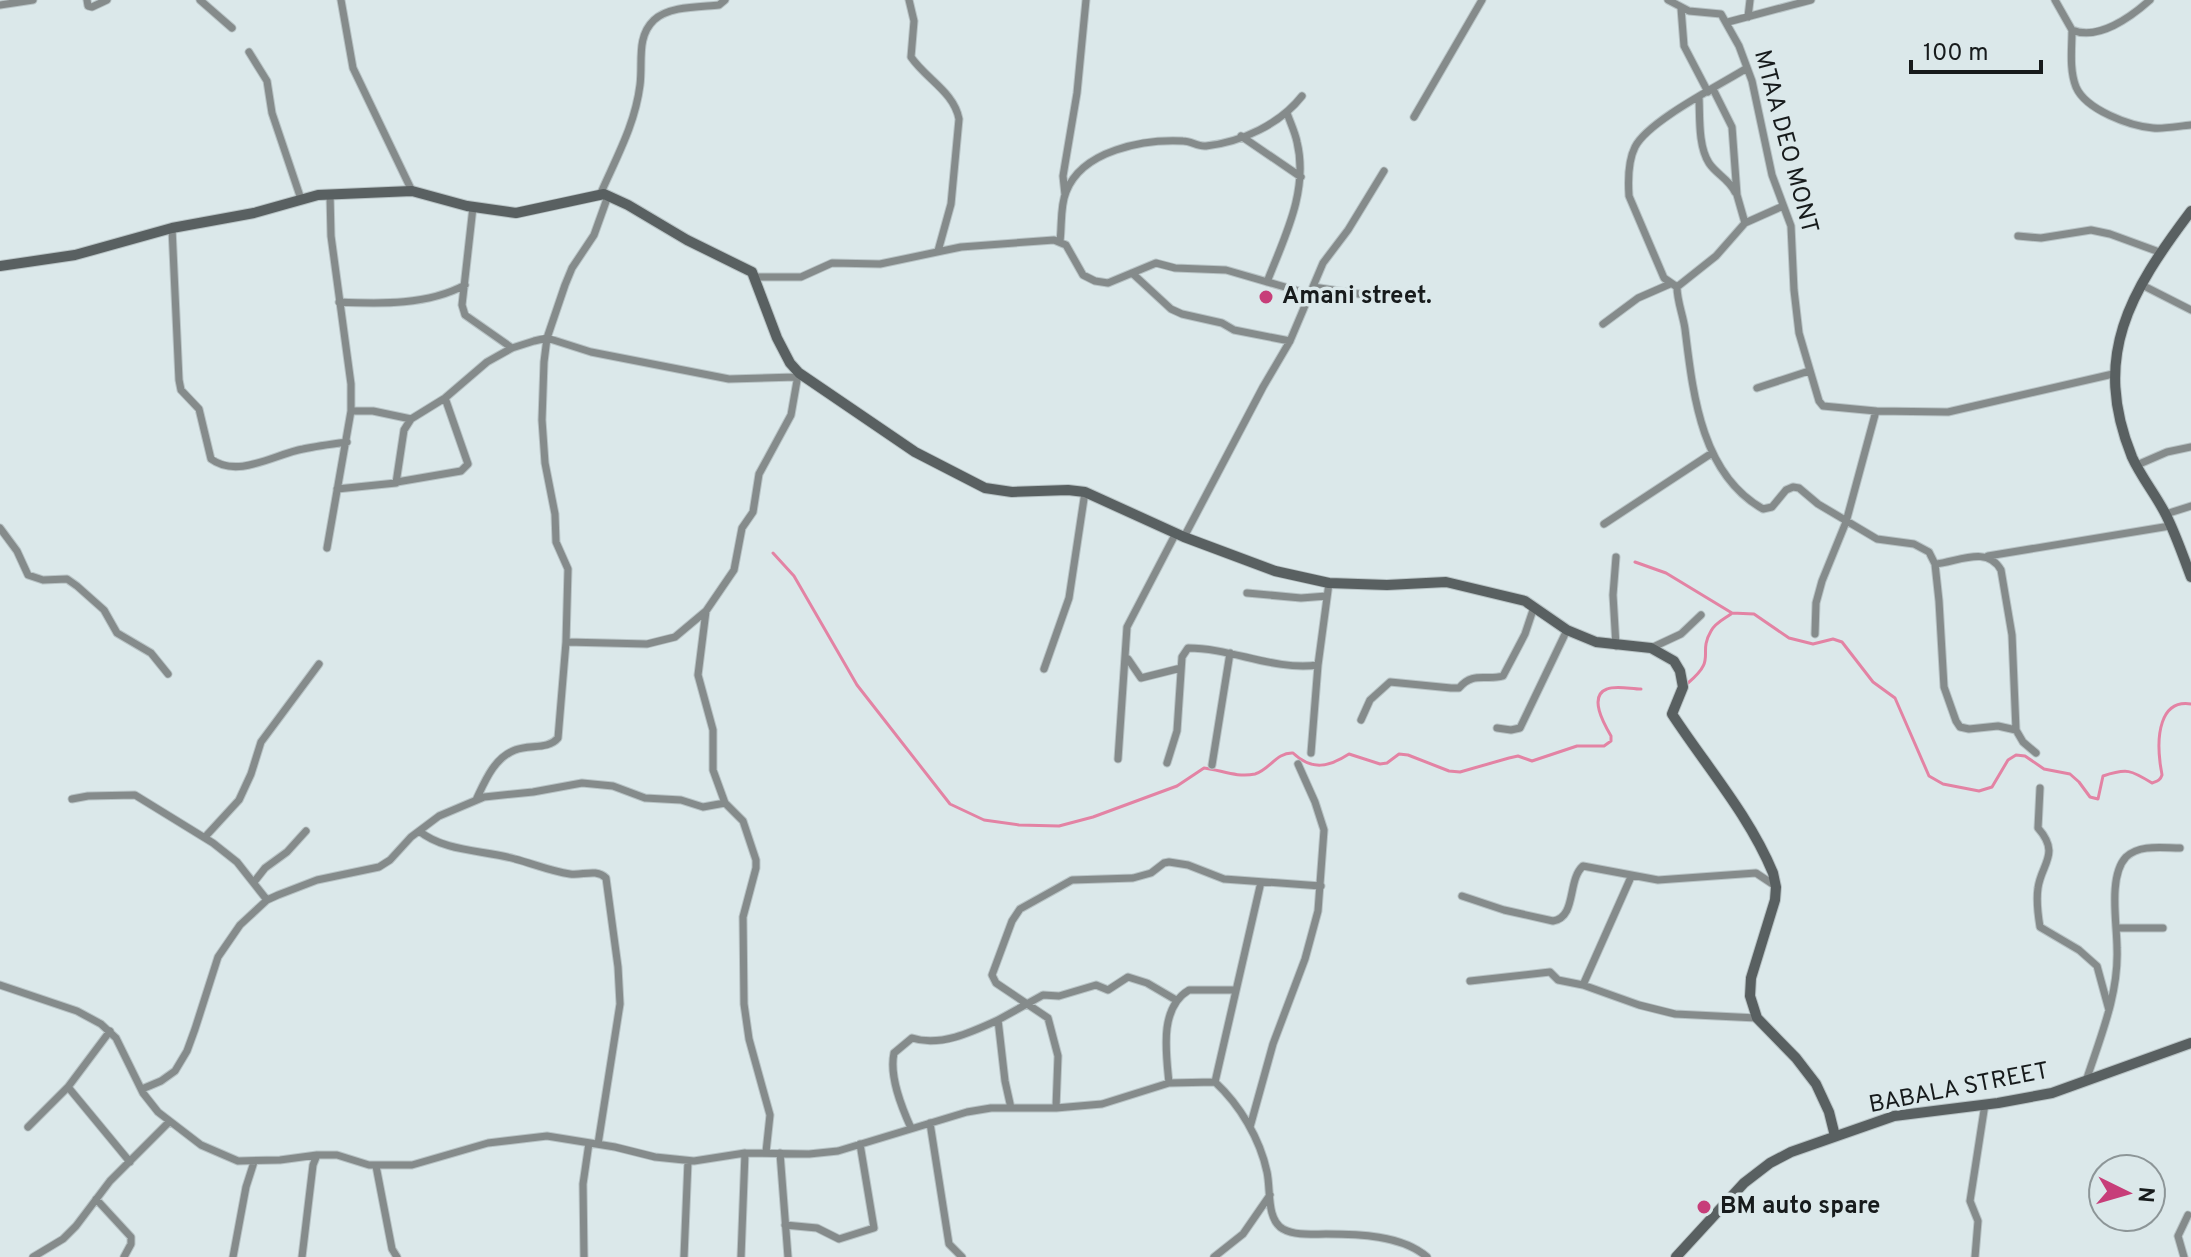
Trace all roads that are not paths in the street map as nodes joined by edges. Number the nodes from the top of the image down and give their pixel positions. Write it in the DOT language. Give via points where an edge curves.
graph roads {
  1 [pos="33,0"];
  2 [pos="87,0"];
  3 [pos="107,0"];
  4 [pos="200,0"];
  5 [pos="341,0"];
  6 [pos="725,0"];
  7 [pos="909,0"];
  8 [pos="1086,0"];
  9 [pos="1482,0"];
  10 [pos="1668,0"];
  11 [pos="1750,0"];
  12 [pos="1811,0"];
  13 [pos="2055,0"];
  14 [pos="2150,0"];
  15 [pos="0,5"];
  16 [pos="1681,8"];
  17 [pos="1748,17"];
  18 [pos="1728,22"];
  19 [pos="232,28"];
  20 [pos="2072,30"];
  21 [pos="249,52"];
  22 [pos="1747,68"];
  23 [pos="1710,91"];
  24 [pos="1302,96"];
  25 [pos="1699,98"];
  26 [pos="1287,113"];
  27 [pos="1414,117"];
  28 [pos="2191,125"];
  29 [pos="1241,136"];
  30 [pos="1384,171"];
  31 [pos="1301,177"];
  32 [pos="412,191"];
  33 [pos="330,194"];
  34 [pos="604,195"];
  35 [pos="1065,195"];
  36 [pos="1737,195"];
  37 [pos="301,199"];
  38 [pos="1783,206"];
  39 [pos="473,207"];
  40 [pos="2191,211"];
  41 [pos="1745,223"];
  42 [pos="172,228"];
  43 [pos="2018,236"];
  44 [pos="1060,241"];
  45 [pos="938,251"];
  46 [pos="2162,253"];
  47 [pos="0,266"];
  48 [pos="1132,273"];
  49 [pos="756,277"];
  50 [pos="1267,282"];
  51 [pos="465,285"];
  52 [pos="2142,285"];
  53 [pos="1674,286"];
  54 [pos="1311,290"];
  55 [pos="1390,292"];
  56 [pos="339,302"];
  57 [pos="2191,310"];
  58 [pos="1603,324"];
  59 [pos="547,338"];
  60 [pos="1290,341"];
  61 [pos="512,348"];
  62 [pos="1809,371"];
  63 [pos="2113,374"];
  64 [pos="798,375"];
  65 [pos="1757,388"];
  66 [pos="445,398"];
  67 [pos="351,411"];
  68 [pos="1876,411"];
  69 [pos="411,419"];
  70 [pos="347,442"];
  71 [pos="2191,447"];
  72 [pos="1712,453"];
  73 [pos="2137,465"];
  74 [pos="397,482"];
  75 [pos="337,489"];
  76 [pos="1085,492"];
  77 [pos="2191,506"];
  78 [pos="2166,514"];
  79 [pos="1846,522"];
  80 [pos="1604,524"];
  81 [pos="2170,526"];
  82 [pos="0,528"];
  83 [pos="1180,535"];
  84 [pos="327,548"];
  85 [pos="1988,556"];
  86 [pos="1616,557"];
  87 [pos="1935,564"];
  88 [pos="2191,577"];
  89 [pos="1329,583"];
  90 [pos="1247,593"];
  91 [pos="1327,596"];
  92 [pos="1534,607"];
  93 [pos="706,611"];
  94 [pos="1701,615"];
  95 [pos="1567,630"];
  96 [pos="1815,634"];
  97 [pos="566,642"];
  98 [pos="1616,646"];
  99 [pos="1651,648"];
  100 [pos="1230,653"];
  101 [pos="1126,656"];
  102 [pos="319,664"];
  103 [pos="1318,665"];
  104 [pos="1181,668"];
  105 [pos="1044,669"];
  106 [pos="168,674"];
  107 [pos="1361,720"];
  108 [pos="1497,728"];
  109 [pos="2016,730"];
  110 [pos="1311,753"];
  111 [pos="2036,753"];
  112 [pos="1118,759"];
  113 [pos="1167,763"];
  114 [pos="1298,764"];
  115 [pos="1212,765"];
  116 [pos="2040,788"];
  117 [pos="72,799"];
  118 [pos="476,800"];
  119 [pos="725,803"];
  120 [pos="306,831"];
  121 [pos="419,831"];
  122 [pos="205,837"];
  123 [pos="2180,848"];
  124 [pos="1631,877"];
  125 [pos="254,882"];
  126 [pos="1261,882"];
  127 [pos="1321,886"];
  128 [pos="1776,887"];
  129 [pos="1462,896"];
  130 [pos="267,900"];
  131 [pos="2116,928"];
  132 [pos="2163,928"];
  133 [pos="1470,981"];
  134 [pos="0,985"];
  135 [pos="1583,985"];
  136 [pos="1235,990"];
  137 [pos="1176,1000"];
  138 [pos="1025,1005"];
  139 [pos="2109,1010"];
  140 [pos="1757,1018"];
  141 [pos="998,1020"];
  142 [pos="110,1031"];
  143 [pos="2191,1043"];
  144 [pos="1215,1082"];
  145 [pos="1169,1083"];
  146 [pos="2085,1083"];
  147 [pos="68,1087"];
  148 [pos="142,1089"];
  149 [pos="1985,1104"];
  150 [pos="1011,1108"];
  151 [pos="1056,1108"];
  152 [pos="169,1122"];
  153 [pos="930,1123"];
  154 [pos="28,1127"];
  155 [pos="1250,1127"];
  156 [pos="911,1128"];
  157 [pos="1835,1136"];
  158 [pos="589,1143"];
  159 [pos="598,1144"];
  160 [pos="860,1144"];
  161 [pos="766,1152"];
  162 [pos="745,1153"];
  163 [pos="780,1153"];
  164 [pos="317,1155"];
  165 [pos="688,1161"];
  166 [pos="130,1162"];
  167 [pos="254,1162"];
  168 [pos="376,1166"];
  169 [pos="1271,1193"];
  170 [pos="96,1199"];
  171 [pos="2188,1215"];
  172 [pos="785,1225"];
  173 [pos="1231,1246"];
  174 [pos="33,1257"];
  175 [pos="124,1257"];
  176 [pos="233,1257"];
  177 [pos="302,1257"];
  178 [pos="397,1257"];
  179 [pos="584,1257"];
  180 [pos="684,1257"];
  181 [pos="741,1257"];
  182 [pos="788,1257"];
  183 [pos="962,1257"];
  184 [pos="1214,1257"];
  185 [pos="1235,1257"];
  186 [pos="1427,1257"];
  187 [pos="1676,1257"];
  188 [pos="1975,1257"];
  189 [pos="2184,1257"];
  1 -- 15 [label="street"];
  2 -- 3 [label="street" via="90,7"];
  4 -- 19 [label="street"];
  5 -- 32 [label="street" via="353,68"];
  6 -- 34 [label="street" via="666,13 645,31 631,126"];
  7 -- 45 [label="street" via="914,21 911,57 950,99 959,119 951,204"];
  8 -- 35 [label="street" via="1063,176"];
  9 -- 27 [label="street"];
  10 -- 16 [label="street"];
  11 -- 17 [label="street"];
  12 -- 17 [label="street"];
  13 -- 20 [label="street"];
  14 -- 20 [label="street" via="2105,28 2084,34"];
  16 -- 18 [label="street" via="1715,12"];
  16 -- 23 [label="street" via="1684,46"];
  17 -- 18 [label="street"];
  18 -- 22 [label="street, MTAA DEO MONT"];
  20 -- 28 [label="street" via="2077,89 2089,102 2153,129"];
  21 -- 37 [label="street" via="267,81 272,113"];
  22 -- 23 [label="street"];
  22 -- 38 [label="street, MTAA DEO MONT"];
  23 -- 25 [label="street"];
  23 -- 36 [label="street" via="1732,127"];
  24 -- 26 [label="street"];
  25 -- 36 [label="street" via="1706,158"];
  25 -- 53 [label="street" via="1653,127 1631,158 1629,196 1664,278"];
  26 -- 29 [label="street"];
  26 -- 31 [label="street" via="1298,143"];
  29 -- 31 [label="street"];
  29 -- 35 [label="street" via="1203,147 1187,141 1154,141 1111,153 1076,176"];
  30 -- 54 [label="street"];
  31 -- 50 [label="street"];
  32 -- 33 [label="street"];
  32 -- 39 [label="street"];
  33 -- 37 [label="street"];
  33 -- 56 [label="street"];
  34 -- 39 [label="street" via="516,213"];
  34 -- 49 [label="street"];
  34 -- 59 [label="street" via="594,235 569,276"];
  35 -- 44 [label="street"];
  36 -- 41 [label="street"];
  37 -- 42 [label="street"];
  38 -- 41 [label="street"];
  38 -- 62 [label="street, MTAA DEO MONT" via="1791,226 1799,333"];
  39 -- 51 [label="street"];
  40 -- 46 [label="street"];
  41 -- 53 [label="street" via="1716,256"];
  42 -- 47 [label="street" via="75,255"];
  42 -- 70 [label="street" via="179,380 181,390 199,409 211,459 227,466 249,465"];
  43 -- 46 [label="street" via="2046,238 2091,230"];
  44 -- 45 [label="street"];
  44 -- 48 [label="street" via="1087,279 1108,283"];
  45 -- 49 [label="street" via="880,264 832,263 801,277"];
  46 -- 52 [label="street"];
  48 -- 50 [label="street" via="1156,263 1226,270"];
  48 -- 60 [label="street" via="1182,314"];
  49 -- 64 [label="street" via="777,338"];
  50 -- 54 [label="street"];
  51 -- 56 [label="street" via="427,298"];
  51 -- 61 [label="street" via="465,315"];
  52 -- 57 [label="street"];
  52 -- 63 [label="street" via="2116,346"];
  53 -- 58 [label="street" via="1638,298"];
  53 -- 72 [label="street"];
  54 -- 55 [label="street"];
  54 -- 60 [label="street"];
  56 -- 67 [label="street"];
  59 -- 61 [label="street"];
  59 -- 64 [label="street" via="729,379"];
  59 -- 97 [label="street" via="543,441 556,542 568,569"];
  60 -- 83 [label="street"];
  61 -- 66 [label="street"];
  62 -- 65 [label="street"];
  62 -- 68 [label="street, MTAA DEO MONT" via="1823,406"];
  63 -- 68 [label="street, MTAA DEO MONT" via="1948,412"];
  63 -- 73 [label="street" via="2116,404"];
  64 -- 76 [label="street" via="915,452 985,488"];
  64 -- 93 [label="street" via="791,415 759,474 734,570"];
  66 -- 69 [label="street"];
  66 -- 74 [label="street" via="468,464 461,471"];
  67 -- 69 [label="street"];
  67 -- 70 [label="street"];
  68 -- 79 [label="street"];
  69 -- 74 [label="street" via="404,430"];
  70 -- 75 [label="street"];
  71 -- 73 [label="street"];
  72 -- 79 [label="street" via="1725,476 1763,509 1793,487"];
  72 -- 80 [label="street"];
  73 -- 78 [label="street"];
  74 -- 75 [label="street"];
  75 -- 84 [label="street"];
  76 -- 83 [label="street"];
  76 -- 105 [label="street" via="1069,598"];
  77 -- 78 [label="street"];
  78 -- 81 [label="street"];
  79 -- 87 [label="street" via="1877,539 1923,548"];
  79 -- 96 [label="street" via="1822,581"];
  81 -- 85 [label="street"];
  81 -- 88 [label="street"];
  82 -- 106 [label="street" via="30,577 67,579 77,586 104,610 117,633 151,653"];
  83 -- 89 [label="street" via="1275,571"];
  83 -- 101 [label="street" via="1131,617"];
  85 -- 87 [label="street"];
  85 -- 109 [label="street" via="1996,561 2005,583"];
  86 -- 98 [label="street"];
  87 -- 109 [label="street" via="1944,687 1956,721 1969,729"];
  89 -- 91 [label="street"];
  89 -- 92 [label="street" via="1446,582 1497,592"];
  90 -- 91 [label="street"];
  91 -- 103 [label="street"];
  92 -- 95 [label="street"];
  92 -- 107 [label="street" via="1503,676 1478,676 1459,688 1390,682 1370,700"];
  93 -- 97 [label="street" via="675,637 647,644"];
  93 -- 119 [label="street" via="698,675 713,730 713,770"];
  94 -- 99 [label="street" via="1681,634"];
  95 -- 98 [label="street"];
  95 -- 108 [label="street" via="1520,728"];
  97 -- 118 [label="street" via="556,742 511,752 494,767"];
  98 -- 99 [label="street"];
  99 -- 128 [label="street" via="1667,655 1680,671 1683,687 1672,714 1740,813 1768,861"];
  100 -- 103 [label="street" via="1297,668"];
  100 -- 104 [label="street" via="1188,648"];
  100 -- 115 [label="street"];
  101 -- 104 [label="street" via="1141,678"];
  101 -- 112 [label="street"];
  102 -- 122 [label="street" via="261,742 239,800"];
  103 -- 110 [label="street"];
  104 -- 113 [label="street" via="1177,731"];
  109 -- 111 [label="street"];
  114 -- 127 [label="street" via="1324,830"];
  116 -- 139 [label="street" via="2038,828 2048,848 2038,889 2040,927 2097,966"];
  117 -- 122 [label="street" via="135,795"];
  118 -- 119 [label="street" via="582,783 703,807"];
  118 -- 121 [label="street"];
  119 -- 161 [label="street" via="743,821 756,860 743,917 744,1004 770,1115"];
  120 -- 125 [label="street"];
  121 -- 130 [label="street" via="379,867 317,880"];
  121 -- 159 [label="street" via="438,843 543,869 576,875 596,872 606,878 620,1004"];
  122 -- 125 [label="street"];
  123 -- 131 [label="street" via="2145,849 2127,856 2115,888"];
  124 -- 128 [label="street" via="1756,873"];
  124 -- 129 [label="street" via="1583,866 1572,883 1566,914 1553,921"];
  124 -- 135 [label="street"];
  125 -- 130 [label="street"];
  126 -- 127 [label="street"];
  126 -- 136 [label="street"];
  126 -- 138 [label="street" via="1224,879 1169,862 1151,873 1072,880 1048,892 1020,909 992,975"];
  127 -- 155 [label="street" via="1312,935"];
  128 -- 140 [label="street" via="1749,987"];
  130 -- 148 [label="street" via="240,925 218,957 187,1051 175,1071"];
  131 -- 132 [label="street"];
  131 -- 139 [label="street"];
  133 -- 135 [label="street" via="1550,972 1558,980"];
  134 -- 142 [label="street" via="77,1011"];
  135 -- 140 [label="street" via="1675,1014"];
  136 -- 137 [label="street" via="1189,990"];
  136 -- 144 [label="street"];
  137 -- 138 [label="street" via="1128,977 1108,990 1096,985 1043,995"];
  137 -- 145 [label="street" via="1168,1028"];
  138 -- 141 [label="street"];
  138 -- 151 [label="street" via="1048,1018 1054,1035"];
  139 -- 146 [label="street"];
  140 -- 157 [label="street" via="1816,1084"];
  141 -- 150 [label="street"];
  141 -- 156 [label="street" via="959,1036 924,1042 912,1038 894,1053 897,1089"];
  142 -- 147 [label="street"];
  142 -- 148 [label="street"];
  143 -- 146 [label="street, BABALA STREET"];
  144 -- 145 [label="street"];
  144 -- 155 [label="street"];
  145 -- 151 [label="street" via="1102,1104"];
  146 -- 149 [label="street, BABALA STREET"];
  147 -- 154 [label="street"];
  147 -- 166 [label="street"];
  148 -- 152 [label="street"];
  149 -- 157 [label="street, BABALA STREET" via="1894,1116"];
  149 -- 188 [label="street" via="1970,1201 1978,1221"];
  150 -- 151 [label="street"];
  150 -- 153 [label="street" via="967,1112"];
  152 -- 166 [label="street"];
  152 -- 167 [label="street" via="224,1157"];
  153 -- 156 [label="street"];
  153 -- 183 [label="street" via="949,1244"];
  155 -- 169 [label="street" via="1263,1154"];
  156 -- 160 [label="street"];
  157 -- 187 [label="street, BABALA STREET" via="1770,1163 1744,1183"];
  158 -- 159 [label="street"];
  158 -- 168 [label="street" via="547,1136 513,1139 412,1165"];
  158 -- 179 [label="street" via="583,1184"];
  159 -- 165 [label="street"];
  160 -- 163 [label="street" via="838,1151"];
  160 -- 172 [label="street" via="874,1228 839,1239 817,1228"];
  161 -- 162 [label="street"];
  161 -- 163 [label="street"];
  162 -- 165 [label="street"];
  162 -- 181 [label="street"];
  163 -- 172 [label="street"];
  164 -- 167 [label="street"];
  164 -- 168 [label="street"];
  164 -- 177 [label="street"];
  165 -- 180 [label="street"];
  166 -- 170 [label="street"];
  167 -- 176 [label="street"];
  168 -- 178 [label="street"];
  169 -- 173 [label="street"];
  169 -- 186 [label="street" via="1272,1216 1283,1229 1381,1238"];
  170 -- 174 [label="street" via="63,1239"];
  170 -- 175 [label="street" via="131,1237"];
  171 -- 189 [label="street" via="2178,1236"];
  172 -- 182 [label="street"];
  173 -- 184 [label="street"];
  173 -- 185 [label="street"];
}
